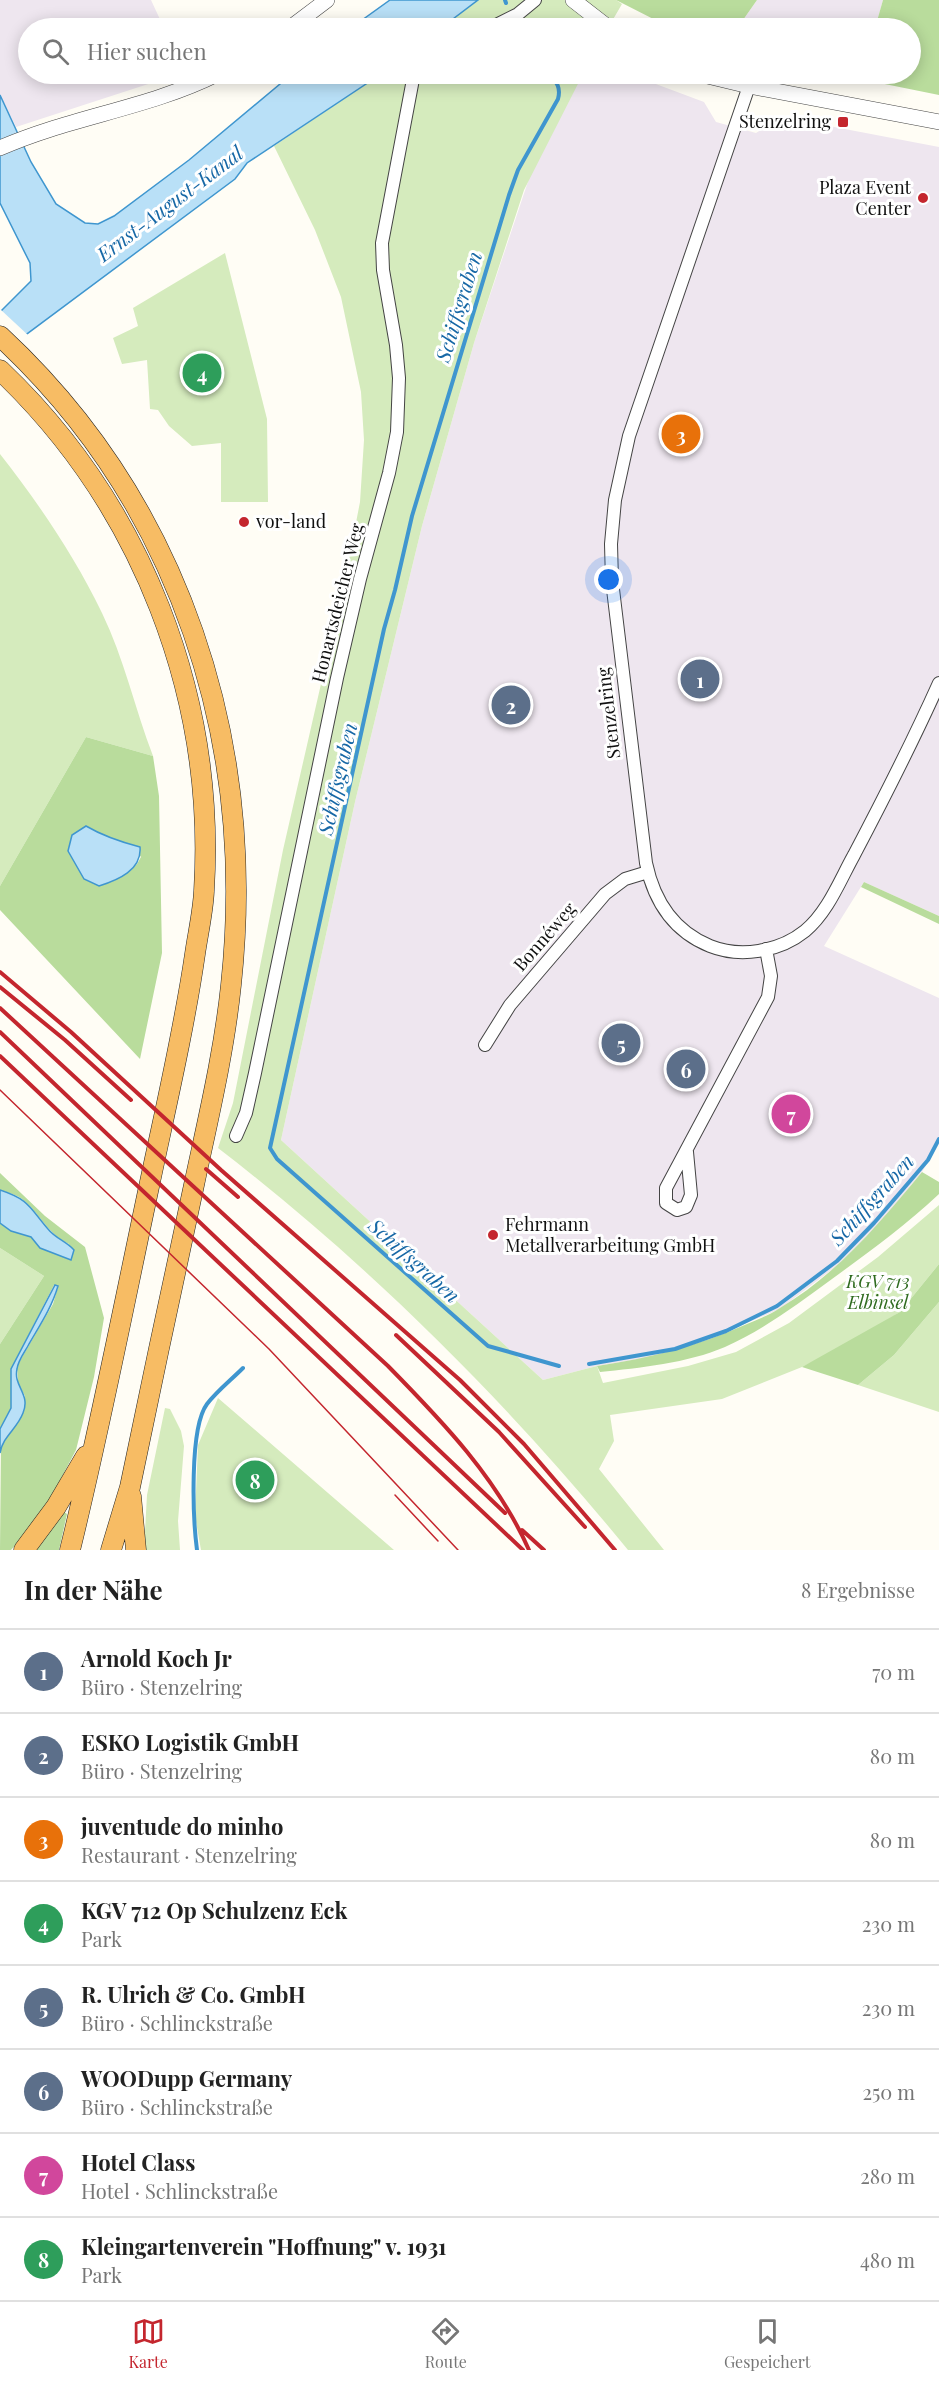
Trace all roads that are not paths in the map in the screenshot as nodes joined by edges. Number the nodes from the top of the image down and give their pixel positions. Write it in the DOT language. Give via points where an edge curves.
graph roads {
  1 [pos="327,0"];
  2 [pos="535,0"];
  3 [pos="573,0"];
  4 [pos="303,18"];
  5 [pos="510,18"];
  6 [pos="596,18"];
  7 [pos="197,84"];
  8 [pos="412,84"];
  9 [pos="741,84"];
  10 [pos="749,86"];
  11 [pos="939,122"];
  12 [pos="0,148"];
  13 [pos="0,336"];
  14 [pos="4,374"];
  15 [pos="939,683"];
  16 [pos="648,872"];
  17 [pos="766,949"];
  18 [pos="485,1045"];
  19 [pos="236,1136"];
  20 [pos="687,1152"];
  21 [pos="94,1441"];
  22 [pos="130,1487"];
  23 [pos="24,1550"];
  24 [pos="70,1550"];
  25 [pos="111,1550"];
  26 [pos="136,1550"];
  1 -- 4 [label="street"];
  2 -- 5 [label="street"];
  3 -- 6 [label="street"];
  7 -- 12 [label="street"];
  8 -- 19 [label="street, Honartsdeicher Weg" via="382,243 399,378 395,448 337,678 246,1113"];
  9 -- 10 [label="street"];
  10 -- 11 [label="street"];
  10 -- 16 [label="street, Stenzelring" via="629,436 615,500 612,581"];
  13 -- 22 [label="highway" via="63,401 135,503 185,606 204,662 229,786 236,920 232,975 219,1063"];
  14 -- 21 [label="highway" via="46,419 123,528 176,652 199,746 206,838 204,896 188,1001"];
  15 -- 17 [label="street, Stenzelring" via="894,778 823,910 801,933"];
  16 -- 17 [label="street, Stenzelring" via="662,907 685,932 724,951 746,953"];
  16 -- 18 [label="street, Bonnéweg" via="625,879 605,894 510,1005"];
  17 -- 20 [label="street" via="771,976 768,997"];
  21 -- 23 [label="highway" via="56,1507"];
  21 -- 24 [label="highway"];
  22 -- 25 [label="highway"];
  22 -- 26 [label="highway"];
}
